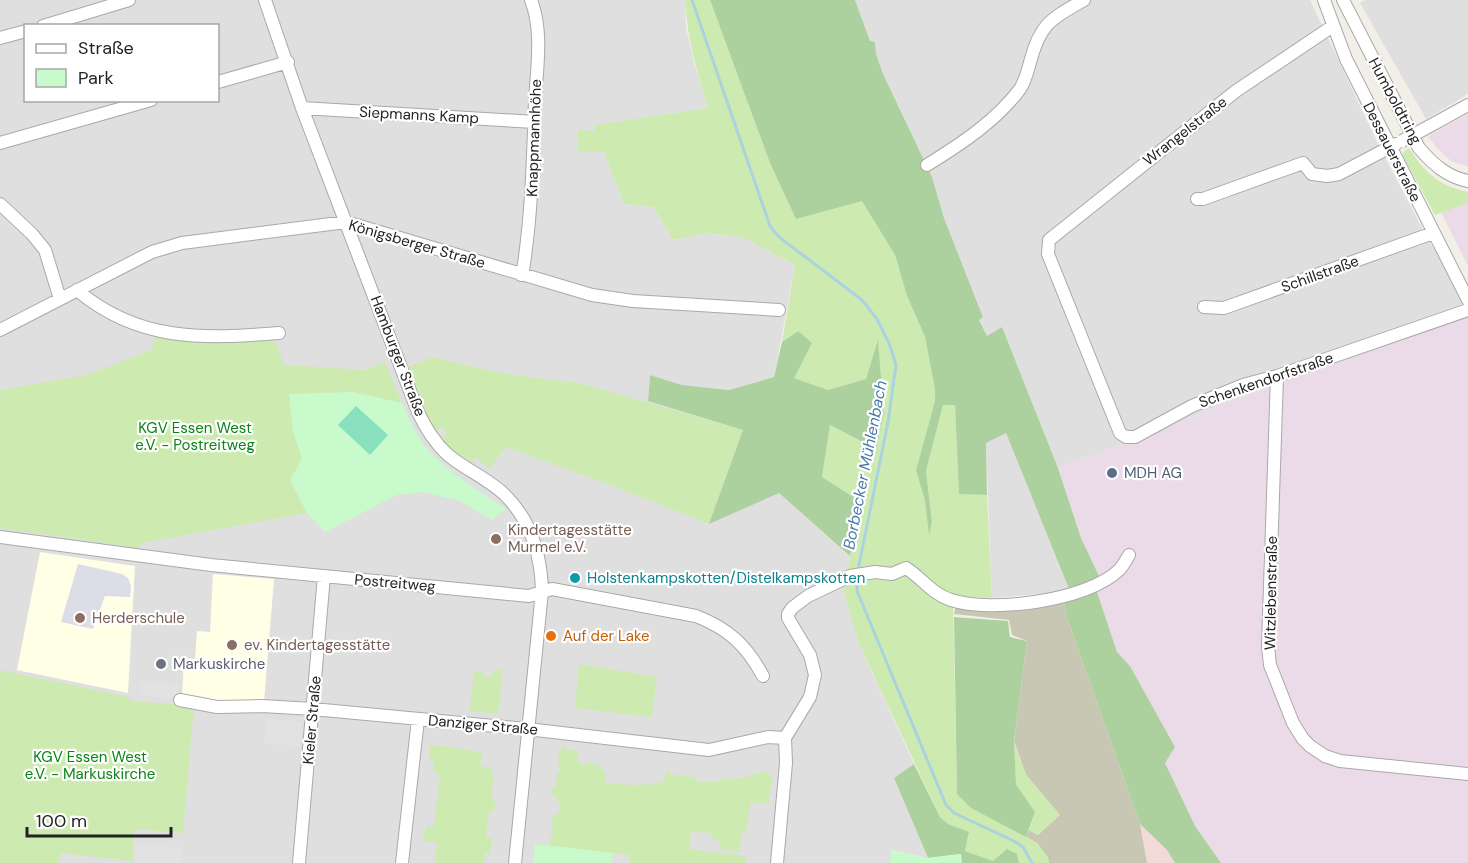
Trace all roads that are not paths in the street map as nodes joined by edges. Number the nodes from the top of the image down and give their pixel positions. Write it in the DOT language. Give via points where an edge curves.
graph roads {
  1 [pos="129,0"];
  2 [pos="265,0"];
  3 [pos="531,0"];
  4 [pos="1084,0"];
  5 [pos="1324,0"];
  6 [pos="1343,0"];
  7 [pos="50,24"];
  8 [pos="1333,26"];
  9 [pos="24,32"];
  10 [pos="0,38"];
  11 [pos="288,62"];
  12 [pos="219,82"];
  13 [pos="144,102"];
  14 [pos="1468,105"];
  15 [pos="302,108"];
  16 [pos="535,122"];
  17 [pos="0,143"];
  18 [pos="1389,148"];
  19 [pos="927,165"];
  20 [pos="1468,181"];
  21 [pos="1197,199"];
  22 [pos="0,204"];
  23 [pos="346,222"];
  24 [pos="1433,233"];
  25 [pos="1047,248"];
  26 [pos="521,275"];
  27 [pos="77,290"];
  28 [pos="60,299"];
  29 [pos="1468,300"];
  30 [pos="1204,307"];
  31 [pos="779,310"];
  32 [pos="1468,310"];
  33 [pos="0,330"];
  34 [pos="279,333"];
  35 [pos="1277,376"];
  36 [pos="0,537"];
  37 [pos="1129,555"];
  38 [pos="324,576"];
  39 [pos="542,591"];
  40 [pos="763,676"];
  41 [pos="180,700"];
  42 [pos="313,708"];
  43 [pos="418,718"];
  44 [pos="527,729"];
  45 [pos="785,738"];
  46 [pos="1468,774"];
  47 [pos="299,863"];
  48 [pos="402,863"];
  49 [pos="515,863"];
  50 [pos="777,863"];
  1 -- 7 [label="street"];
  2 -- 11 [label="street, Hamburger Straße"];
  3 -- 16 [label="street, Knappmannhöhe" via="537,25"];
  4 -- 19 [label="street" via="1041,31 1020,89 982,129"];
  5 -- 8 [label="street, Dessauerstraße"];
  6 -- 20 [label="street, Humboldtring" via="1419,148 1448,174"];
  8 -- 18 [label="street, Dessauerstraße"];
  8 -- 25 [label="street, Wrangelstraße" via="1236,91 1049,240"];
  9 -- 10 [label="street"];
  11 -- 12 [label="street"];
  11 -- 15 [label="street, Hamburger Straße"];
  13 -- 17 [label="street"];
  14 -- 18 [label="street, bridge"];
  15 -- 16 [label="street, Siepmanns Kamp"];
  15 -- 23 [label="street, Hamburger Straße"];
  16 -- 26 [label="street, Knappmannhöhe" via="531,215"];
  18 -- 21 [label="street" via="1339,174 1312,174 1303,163"];
  18 -- 24 [label="street, Dessauerstraße"];
  22 -- 28 [label="street" via="45,250"];
  23 -- 26 [label="street, Königsberger Straße"];
  23 -- 27 [label="street, Königsberger Straße" via="182,243 152,252"];
  23 -- 39 [label="street, Hamburger Straße" via="428,432 447,454 502,493 515,507 539,558"];
  24 -- 29 [label="street, Dessauerstraße"];
  24 -- 30 [label="street, Schillstraße" via="1224,308"];
  25 -- 35 [label="street, Schenkendorfstraße" via="1120,433 1126,438 1223,393"];
  26 -- 31 [label="street, Königsberger Straße" via="615,299"];
  27 -- 28 [label="street, Königsberger Straße"];
  27 -- 34 [label="street" via="117,317 174,335 225,338"];
  28 -- 33 [label="street, Königsberger Straße"];
  32 -- 35 [label="street, Schenkendorfstraße"];
  35 -- 46 [label="street, Witzlebenstraße" via="1268,646 1270,665 1293,723 1310,746 1340,761"];
  36 -- 38 [label="street, Postreitweg"];
  37 -- 45 [label="street" via="1119,570 1096,585 1052,600 1005,604 950,600 931,590 906,568 892,574 857,574 808,596 792,608 788,618 810,655 815,675 810,697"];
  38 -- 39 [label="street, Postreitweg" via="529,596"];
  38 -- 42 [label="street, Kieler Straße"];
  39 -- 40 [label="street, Postreitweg" via="552,589 696,616 716,624 747,650"];
  39 -- 44 [label="street, Hamburger Straße"];
  41 -- 42 [label="street, Danziger Straße" via="217,706"];
  42 -- 43 [label="street, Danziger Straße"];
  42 -- 47 [label="street, Kieler Straße"];
  43 -- 44 [label="street, Danziger Straße"];
  43 -- 48 [label="street"];
  44 -- 45 [label="street, Danziger Straße" via="709,750 768,737"];
  44 -- 49 [label="street, Hamburger Straße"];
  45 -- 50 [label="street"];
}
